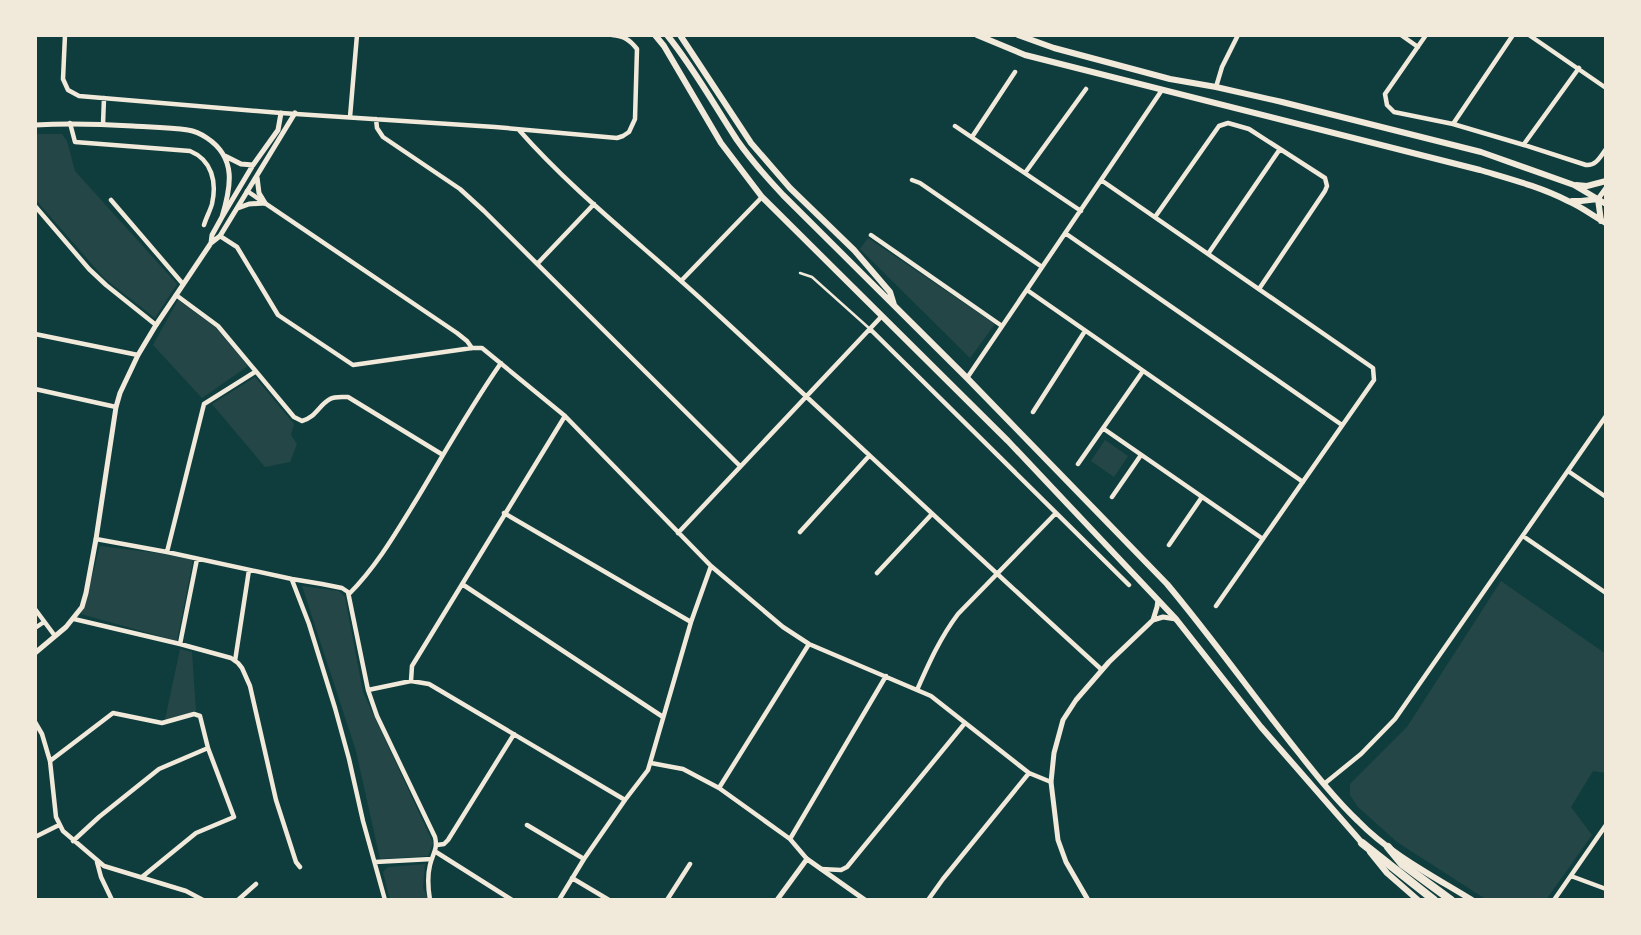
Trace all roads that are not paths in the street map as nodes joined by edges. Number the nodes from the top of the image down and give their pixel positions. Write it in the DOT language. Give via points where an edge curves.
graph roads {
  1 [pos="65,35"];
  2 [pos="357,35"];
  3 [pos="612,35"];
  4 [pos="655,35"];
  5 [pos="667,35"];
  6 [pos="680,35"];
  7 [pos="977,35"];
  8 [pos="1018,35"];
  9 [pos="1238,35"];
  10 [pos="1401,35"];
  11 [pos="1426,35"];
  12 [pos="1513,35"];
  13 [pos="1529,35"];
  14 [pos="686,43"];
  15 [pos="1418,47"];
  16 [pos="669,54"];
  17 [pos="1579,68"];
  18 [pos="1015,72"];
  19 [pos="1170,79"];
  20 [pos="1216,87"];
  21 [pos="1606,88"];
  22 [pos="1086,89"];
  23 [pos="1162,90"];
  24 [pos="104,98"];
  25 [pos="1240,109"];
  26 [pos="281,113"];
  27 [pos="295,113"];
  28 [pos="350,117"];
  29 [pos="376,119"];
  30 [pos="70,123"];
  31 [pos="103,124"];
  32 [pos="1452,124"];
  33 [pos="35,125"];
  34 [pos="955,126"];
  35 [pos="519,130"];
  36 [pos="972,137"];
  37 [pos="1524,145"];
  38 [pos="1280,149"];
  39 [pos="1606,149"];
  40 [pos="225,156"];
  41 [pos="253,165"];
  42 [pos="1025,173"];
  43 [pos="257,177"];
  44 [pos="912,180"];
  45 [pos="1101,180"];
  46 [pos="230,181"];
  47 [pos="1606,181"];
  48 [pos="1574,185"];
  49 [pos="240,187"];
  50 [pos="1606,188"];
  51 [pos="247,191"];
  52 [pos="762,197"];
  53 [pos="1565,199"];
  54 [pos="1598,199"];
  55 [pos="111,200"];
  56 [pos="265,203"];
  57 [pos="594,204"];
  58 [pos="1606,204"];
  59 [pos="35,206"];
  60 [pos="237,208"];
  61 [pos="1081,211"];
  62 [pos="222,217"];
  63 [pos="1155,217"];
  64 [pos="1604,222"];
  65 [pos="204,225"];
  66 [pos="1066,233"];
  67 [pos="871,235"];
  68 [pos="220,236"];
  69 [pos="211,243"];
  70 [pos="1208,254"];
  71 [pos="538,263"];
  72 [pos="1042,267"];
  73 [pos="800,273"];
  74 [pos="682,280"];
  75 [pos="183,284"];
  76 [pos="1259,289"];
  77 [pos="1027,290"];
  78 [pos="176,295"];
  79 [pos="894,307"];
  80 [pos="881,317"];
  81 [pos="156,325"];
  82 [pos="1002,326"];
  83 [pos="870,329"];
  84 [pos="1085,331"];
  85 [pos="35,334"];
  86 [pos="471,348"];
  87 [pos="138,355"];
  88 [pos="501,363"];
  89 [pos="1143,371"];
  90 [pos="255,372"];
  91 [pos="967,378"];
  92 [pos="35,389"];
  93 [pos="806,396"];
  94 [pos="116,407"];
  95 [pos="1032,412"];
  96 [pos="565,416"];
  97 [pos="1606,416"];
  98 [pos="1342,425"];
  99 [pos="1598,428"];
  100 [pos="1104,429"];
  101 [pos="1606,433"];
  102 [pos="443,455"];
  103 [pos="1141,455"];
  104 [pos="869,456"];
  105 [pos="1078,464"];
  106 [pos="740,466"];
  107 [pos="1568,471"];
  108 [pos="1303,482"];
  109 [pos="1112,497"];
  110 [pos="1202,497"];
  111 [pos="1606,497"];
  112 [pos="504,513"];
  113 [pos="1056,513"];
  114 [pos="931,514"];
  115 [pos="800,532"];
  116 [pos="678,533"];
  117 [pos="1523,536"];
  118 [pos="96,539"];
  119 [pos="1263,540"];
  120 [pos="1169,545"];
  121 [pos="167,552"];
  122 [pos="197,559"];
  123 [pos="711,566"];
  124 [pos="250,570"];
  125 [pos="877,573"];
  126 [pos="996,575"];
  127 [pos="292,579"];
  128 [pos="462,584"];
  129 [pos="1129,585"];
  130 [pos="348,593"];
  131 [pos="1606,593"];
  132 [pos="1158,600"];
  133 [pos="1216,606"];
  134 [pos="35,609"];
  135 [pos="1176,618"];
  136 [pos="74,619"];
  137 [pos="1153,620"];
  138 [pos="44,622"];
  139 [pos="691,622"];
  140 [pos="35,628"];
  141 [pos="56,637"];
  142 [pos="180,644"];
  143 [pos="809,644"];
  144 [pos="35,653"];
  145 [pos="235,661"];
  146 [pos="1102,670"];
  147 [pos="886,677"];
  148 [pos="411,681"];
  149 [pos="368,690"];
  150 [pos="917,690"];
  151 [pos="663,717"];
  152 [pos="35,722"];
  153 [pos="965,723"];
  154 [pos="42,734"];
  155 [pos="514,734"];
  156 [pos="35,738"];
  157 [pos="208,748"];
  158 [pos="50,761"];
  159 [pos="651,763"];
  160 [pos="1029,773"];
  161 [pos="1051,782"];
  162 [pos="1324,785"];
  163 [pos="719,788"];
  164 [pos="625,800"];
  165 [pos="59,825"];
  166 [pos="527,825"];
  167 [pos="1606,825"];
  168 [pos="35,837"];
  169 [pos="790,839"];
  170 [pos="73,841"];
  171 [pos="1362,843"];
  172 [pos="437,845"];
  173 [pos="1388,847"];
  174 [pos="436,852"];
  175 [pos="432,859"];
  176 [pos="584,859"];
  177 [pos="807,859"];
  178 [pos="97,862"];
  179 [pos="375,862"];
  180 [pos="690,864"];
  181 [pos="300,867"];
  182 [pos="820,869"];
  183 [pos="1571,876"];
  184 [pos="142,877"];
  185 [pos="572,878"];
  186 [pos="257,884"];
  187 [pos="1606,889"];
  188 [pos="1086,898"];
  189 [pos="112,900"];
  190 [pos="203,900"];
  191 [pos="238,900"];
  192 [pos="385,900"];
  193 [pos="430,900"];
  194 [pos="512,900"];
  195 [pos="559,900"];
  196 [pos="609,900"];
  197 [pos="667,900"];
  198 [pos="778,900"];
  199 [pos="864,900"];
  200 [pos="928,900"];
  201 [pos="1076,900"];
  202 [pos="1418,900"];
  203 [pos="1434,900"];
  204 [pos="1451,900"];
  205 [pos="1472,900"];
  206 [pos="1554,900"];
  1 -- 24 [label="street" via="63,79 68,90"];
  2 -- 28 [label="street"];
  3 -- 35 [label="street" via="630,40 637,49 635,119 629,132 617,138"];
  4 -- 16 [label="main road"];
  5 -- 79 [label="main road" via="756,166"];
  6 -- 14 [label="main road"];
  7 -- 23 [label="main road" via="1025,55"];
  8 -- 19 [label="main road"];
  9 -- 20 [label="street"];
  10 -- 15 [label="street"];
  11 -- 15 [label="street"];
  12 -- 32 [label="street"];
  13 -- 17 [label="street"];
  14 -- 16 [label="main road" via="675,42"];
  14 -- 79 [label="main road" via="751,143 854,250 890,292"];
  15 -- 32 [label="street" via="1385,94 1387,105 1394,112"];
  16 -- 52 [label="main road" via="721,143"];
  17 -- 21 [label="street"];
  17 -- 37 [label="street"];
  18 -- 36 [label="street"];
  19 -- 20 [label="main road"];
  19 -- 25 [label="main road" via="1175,89"];
  20 -- 48 [label="main road" via="1481,152"];
  22 -- 42 [label="street"];
  23 -- 25 [label="main road"];
  23 -- 45 [label="street"];
  24 -- 26 [label="street"];
  24 -- 31 [label="street"];
  25 -- 53 [label="main road" via="1480,170"];
  26 -- 27 [label="street"];
  26 -- 41 [label="street" via="278,130"];
  27 -- 28 [label="street"];
  27 -- 43 [label="street"];
  28 -- 29 [label="street"];
  29 -- 35 [label="street"];
  29 -- 71 [label="street" via="383,137 460,189"];
  30 -- 31 [label="street"];
  30 -- 33 [label="street"];
  30 -- 65 [label="street" via="75,142 190,151 202,157 214,185"];
  31 -- 40 [label="street" via="197,132"];
  32 -- 37 [label="street"];
  34 -- 36 [label="street"];
  35 -- 57 [label="street"];
  36 -- 42 [label="street"];
  37 -- 39 [label="street" via="1586,166 1592,166"];
  38 -- 63 [label="street" via="1250,129 1228,122 1219,126"];
  38 -- 70 [label="street"];
  38 -- 76 [label="street" via="1325,178 1327,186"];
  40 -- 41 [label="street"];
  40 -- 46 [label="street"];
  41 -- 49 [label="street"];
  42 -- 61 [label="street"];
  43 -- 51 [label="street"];
  43 -- 56 [label="street"];
  44 -- 72 [label="street"];
  45 -- 61 [label="street"];
  45 -- 63 [label="street"];
  46 -- 49 [label="street"];
  46 -- 62 [label="street"];
  47 -- 48 [label="main road"];
  48 -- 54 [label="main road"];
  49 -- 51 [label="street"];
  49 -- 62 [label="street"];
  50 -- 54 [label="street"];
  51 -- 56 [label="street"];
  51 -- 60 [label="street"];
  52 -- 74 [label="street"];
  52 -- 80 [label="main road"];
  53 -- 54 [label="main road"];
  53 -- 64 [label="main road"];
  54 -- 58 [label="main road"];
  54 -- 64 [label="main road"];
  55 -- 75 [label="street"];
  56 -- 60 [label="street"];
  56 -- 86 [label="street" via="457,333"];
  57 -- 71 [label="street"];
  57 -- 74 [label="street"];
  59 -- 81 [label="street" via="89,269"];
  60 -- 68 [label="street"];
  61 -- 66 [label="street"];
  62 -- 69 [label="street"];
  63 -- 70 [label="street"];
  66 -- 72 [label="street"];
  66 -- 98 [label="street"];
  67 -- 82 [label="street"];
  68 -- 69 [label="street"];
  68 -- 86 [label="street" via="237,247 278,315 353,365"];
  69 -- 75 [label="street"];
  70 -- 76 [label="street"];
  71 -- 106 [label="street"];
  72 -- 77 [label="street"];
  73 -- 83 [label="lane" via="811,277"];
  74 -- 93 [label="street"];
  75 -- 78 [label="street"];
  76 -- 98 [label="street" via="1373,368 1374,380"];
  77 -- 82 [label="street"];
  77 -- 84 [label="street"];
  78 -- 81 [label="street"];
  78 -- 90 [label="street" via="218,326"];
  79 -- 91 [label="main road"];
  80 -- 83 [label="street"];
  80 -- 132 [label="main road" via="1008,441"];
  81 -- 87 [label="street"];
  82 -- 91 [label="street"];
  83 -- 93 [label="street"];
  83 -- 113 [label="street"];
  84 -- 89 [label="street"];
  84 -- 95 [label="street"];
  85 -- 87 [label="street"];
  86 -- 88 [label="street" via="482,348"];
  87 -- 94 [label="street"];
  88 -- 96 [label="street"];
  88 -- 102 [label="street"];
  89 -- 100 [label="street"];
  89 -- 108 [label="street"];
  90 -- 102 [label="street" via="302,421 309,420 330,399 348,397"];
  90 -- 121 [label="street" via="204,404"];
  91 -- 162 [label="main road" via="1167,584"];
  92 -- 94 [label="street"];
  93 -- 104 [label="street"];
  93 -- 106 [label="street"];
  94 -- 118 [label="street"];
  96 -- 112 [label="street"];
  96 -- 116 [label="street"];
  97 -- 99 [label="street"];
  98 -- 108 [label="street"];
  99 -- 101 [label="street"];
  99 -- 107 [label="street"];
  100 -- 103 [label="street"];
  100 -- 105 [label="street"];
  102 -- 130 [label="street" via="373,567"];
  103 -- 109 [label="street"];
  103 -- 110 [label="street"];
  104 -- 114 [label="street"];
  104 -- 115 [label="street"];
  106 -- 116 [label="street"];
  107 -- 111 [label="street"];
  107 -- 117 [label="street"];
  108 -- 119 [label="street"];
  110 -- 119 [label="street"];
  110 -- 120 [label="street"];
  112 -- 128 [label="street"];
  112 -- 139 [label="street"];
  113 -- 126 [label="street"];
  113 -- 129 [label="street"];
  114 -- 125 [label="street"];
  114 -- 126 [label="street"];
  116 -- 123 [label="street"];
  117 -- 131 [label="street"];
  117 -- 162 [label="street" via="1395,719"];
  118 -- 121 [label="street"];
  118 -- 136 [label="street" via="86,593"];
  119 -- 133 [label="street"];
  121 -- 122 [label="street"];
  122 -- 124 [label="street"];
  122 -- 142 [label="street"];
  123 -- 139 [label="street"];
  123 -- 143 [label="street"];
  124 -- 127 [label="street"];
  124 -- 145 [label="street"];
  126 -- 146 [label="street"];
  126 -- 150 [label="street" via="947,628"];
  127 -- 130 [label="street"];
  127 -- 179 [label="street" via="335,708"];
  128 -- 148 [label="street" via="412,666"];
  128 -- 151 [label="street"];
  130 -- 149 [label="street"];
  132 -- 135 [label="main road"];
  132 -- 137 [label="street"];
  134 -- 138 [label="street"];
  135 -- 137 [label="street"];
  135 -- 171 [label="main road" via="1261,727"];
  136 -- 141 [label="street"];
  136 -- 142 [label="street"];
  137 -- 146 [label="street"];
  138 -- 140 [label="street"];
  138 -- 141 [label="street"];
  139 -- 151 [label="street"];
  141 -- 144 [label="street"];
  142 -- 145 [label="street"];
  143 -- 147 [label="street"];
  143 -- 163 [label="street"];
  145 -- 181 [label="street" via="250,686 276,800"];
  146 -- 161 [label="street" via="1063,720"];
  147 -- 150 [label="street"];
  147 -- 169 [label="street"];
  148 -- 149 [label="street"];
  148 -- 155 [label="street" via="429,684"];
  149 -- 172 [label="street"];
  150 -- 153 [label="street"];
  151 -- 159 [label="street"];
  152 -- 154 [label="street"];
  153 -- 160 [label="street"];
  153 -- 182 [label="street" via="847,867"];
  154 -- 156 [label="lane"];
  154 -- 158 [label="street"];
  155 -- 164 [label="street"];
  155 -- 172 [label="street" via="448,840"];
  157 -- 158 [label="street" via="197,715 162,723 113,713"];
  157 -- 170 [label="street" via="159,768"];
  157 -- 184 [label="street" via="234,817 196,833"];
  158 -- 165 [label="street"];
  159 -- 163 [label="street" via="683,769"];
  159 -- 164 [label="street"];
  160 -- 161 [label="street"];
  160 -- 200 [label="street"];
  161 -- 188 [label="street" via="1058,840"];
  162 -- 173 [label="main road"];
  163 -- 169 [label="street"];
  164 -- 176 [label="street"];
  165 -- 168 [label="street"];
  165 -- 170 [label="street"];
  166 -- 176 [label="street"];
  167 -- 183 [label="street"];
  169 -- 177 [label="street"];
  170 -- 178 [label="street"];
  171 -- 202 [label="main road"];
  171 -- 203 [label="highway"];
  172 -- 174 [label="street"];
  173 -- 204 [label="highway" via="1402,864"];
  173 -- 205 [label="main road"];
  174 -- 175 [label="street"];
  174 -- 194 [label="street"];
  175 -- 179 [label="street"];
  175 -- 193 [label="street" via="427,884"];
  176 -- 185 [label="street"];
  177 -- 182 [label="street"];
  177 -- 198 [label="street"];
  178 -- 184 [label="street"];
  178 -- 189 [label="street"];
  179 -- 192 [label="street"];
  180 -- 197 [label="street"];
  182 -- 199 [label="street"];
  183 -- 187 [label="street"];
  183 -- 206 [label="street"];
  184 -- 190 [label="street"];
  185 -- 195 [label="street"];
  185 -- 196 [label="street"];
  186 -- 191 [label="street"];
  188 -- 201 [label="street"];
}
